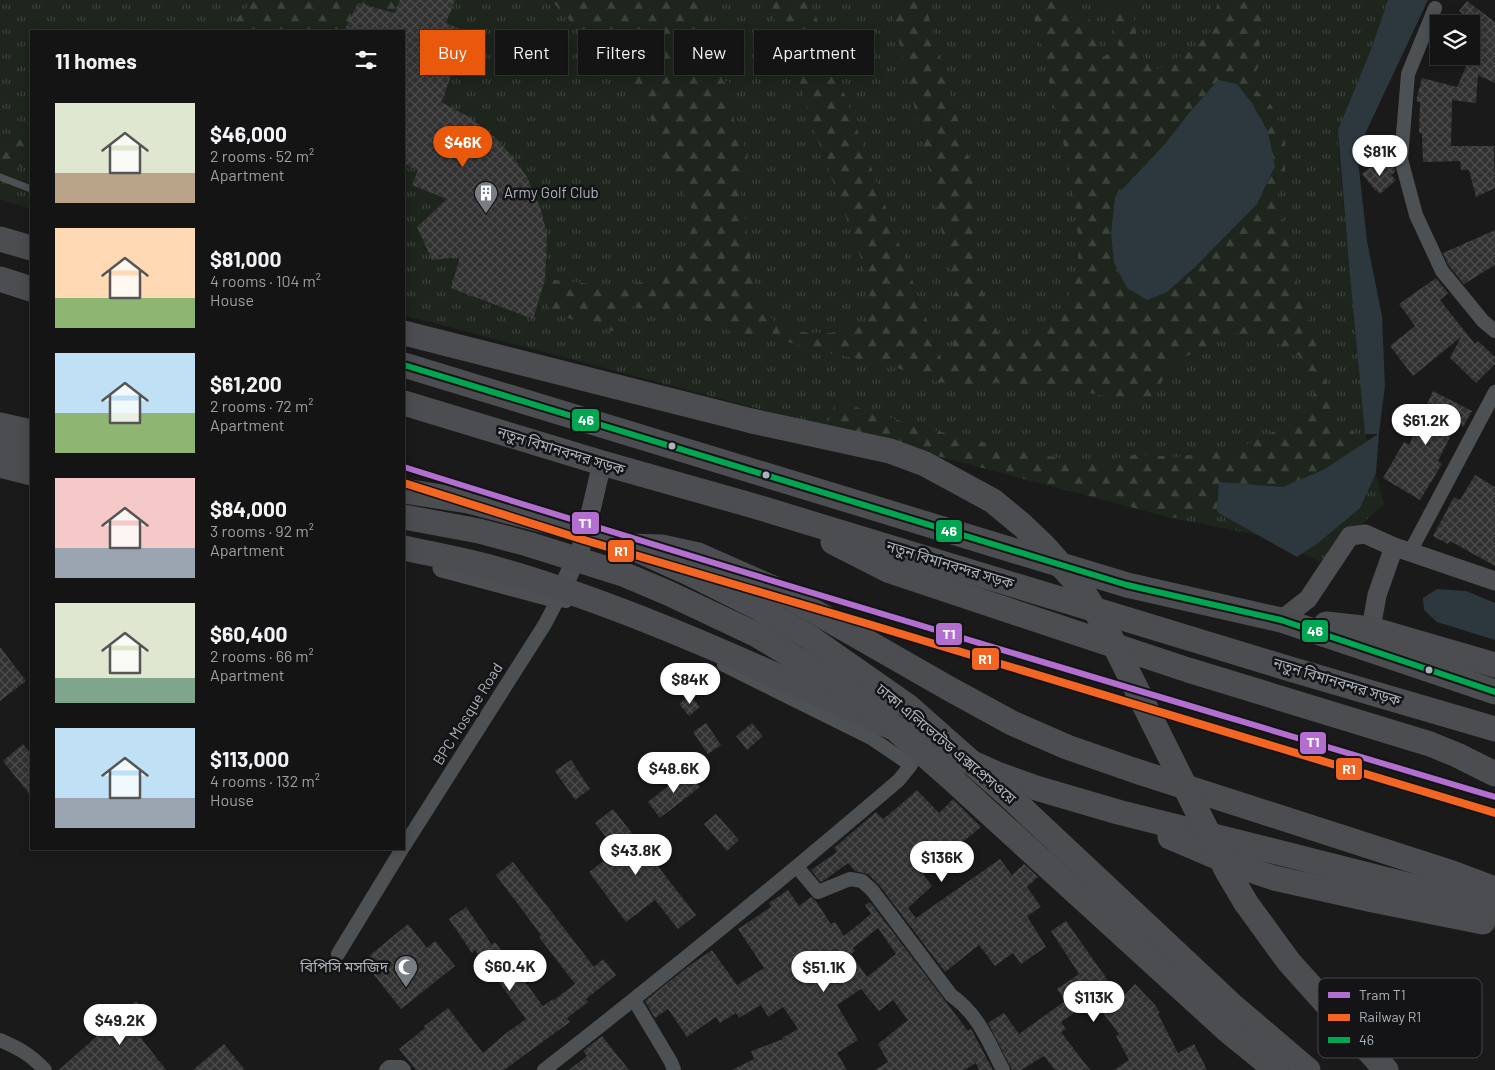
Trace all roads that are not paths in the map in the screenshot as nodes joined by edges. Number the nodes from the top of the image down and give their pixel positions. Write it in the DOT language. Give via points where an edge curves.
graph roads {
  1 [pos="1435,8"];
  2 [pos="0,178"];
  3 [pos="30,189"];
  4 [pos="0,239"];
  5 [pos="30,248"];
  6 [pos="0,279"];
  7 [pos="30,289"];
  8 [pos="1495,331"];
  9 [pos="405,333"];
  10 [pos="405,365"];
  11 [pos="1495,392"];
  12 [pos="405,403"];
  13 [pos="0,424"];
  14 [pos="30,432"];
  15 [pos="0,449"];
  16 [pos="0,454"];
  17 [pos="30,454"];
  18 [pos="30,461"];
  19 [pos="602,463"];
  20 [pos="0,465"];
  21 [pos="30,473"];
  22 [pos="405,491"];
  23 [pos="779,514"];
  24 [pos="405,517"];
  25 [pos="629,546"];
  26 [pos="405,548"];
  27 [pos="1402,550"];
  28 [pos="405,557"];
  29 [pos="1495,581"];
  30 [pos="558,599"];
  31 [pos="1281,620"];
  32 [pos="1371,629"];
  33 [pos="1495,665"];
  34 [pos="1495,692"];
  35 [pos="1495,729"];
  36 [pos="1495,774"];
  37 [pos="1118,812"];
  38 [pos="405,844"];
  39 [pos="401,850"];
  40 [pos="797,867"];
  41 [pos="1495,889"];
  42 [pos="1372,900"];
  43 [pos="1495,911"];
  44 [pos="1495,924"];
  45 [pos="1495,937"];
  46 [pos="338,954"];
  47 [pos="1318,996"];
  48 [pos="634,1000"];
  49 [pos="0,1040"];
  50 [pos="1375,1058"];
  51 [pos="45,1070"];
  52 [pos="386,1070"];
  53 [pos="404,1070"];
  54 [pos="544,1070"];
  55 [pos="674,1070"];
  56 [pos="1003,1070"];
  57 [pos="1276,1070"];
  58 [pos="1308,1070"];
  59 [pos="1386,1070"];
  1 -- 8 [label="street" via="1408,74 1401,159 1416,215 1442,271"];
  2 -- 3 [label="lane"];
  4 -- 5 [label="highway"];
  6 -- 7 [label="highway"];
  9 -- 47 [label="highway, bridge" via="890,451 926,464 993,501 1022,524 1081,588 1106,628 1246,903"];
  10 -- 31 [label="highway" via="1127,585"];
  11 -- 27 [label="street"];
  12 -- 19 [label="highway, নতুন বিমানবন্দর সড়ক"];
  13 -- 14 [label="highway"];
  15 -- 17 [label="highway"];
  16 -- 18 [label="street"];
  19 -- 23 [label="highway, নতুন বিমানবন্দর সড়ক"];
  19 -- 30 [label="street" via="584,540"];
  20 -- 21 [label="highway"];
  22 -- 25 [label="highway, ঢাকা এলিভেটেড এক্সপ্রেসওয়ে, bridge" via="468,502"];
  23 -- 35 [label="highway, নতুন বিমানবন্দর সড়ক"];
  23 -- 36 [label="highway" via="890,571 1188,670 1430,744"];
  24 -- 57 [label="highway, ঢাকা এলিভেটেড এক্সপ্রেসওয়ে, bridge" via="528,544 623,574 757,635 807,665 881,717 1226,1030"];
  25 -- 41 [label="highway, bridge" via="698,555 775,588 1012,723 1067,747"];
  25 -- 58 [label="highway, ঢাকা এলিভেটেড এক্সপ্রেসওয়ে, bridge" via="689,573 809,637 909,708 1008,795 1234,1007"];
  26 -- 37 [label="highway, bridge" via="499,570 550,586 702,643 997,774"];
  27 -- 29 [label="street"];
  27 -- 31 [label="street" via="1365,534 1350,536 1308,599"];
  27 -- 32 [label="street" via="1377,595"];
  28 -- 30 [label="street"];
  30 -- 38 [label="street, BPC Mosque Road"];
  30 -- 40 [label="street" via="578,603 682,644 871,738 911,765 899,780"];
  31 -- 32 [label="highway"];
  31 -- 34 [label="highway"];
  32 -- 33 [label="highway"];
  37 -- 42 [label="highway" via="1189,846 1265,875"];
  37 -- 43 [label="highway" via="1428,890"];
  39 -- 46 [label="street, BPC Mosque Road"];
  40 -- 48 [label="street"];
  40 -- 56 [label="street" via="818,892 850,879 862,881 872,890 952,995 977,1020"];
  42 -- 44 [label="highway"];
  42 -- 45 [label="highway"];
  48 -- 54 [label="street"];
  48 -- 55 [label="street"];
  49 -- 51 [label="street" via="21,1049"];
  50 -- 59 [label="highway, bridge"];
  52 -- 53 [label="street" via="389,1067"];
}
